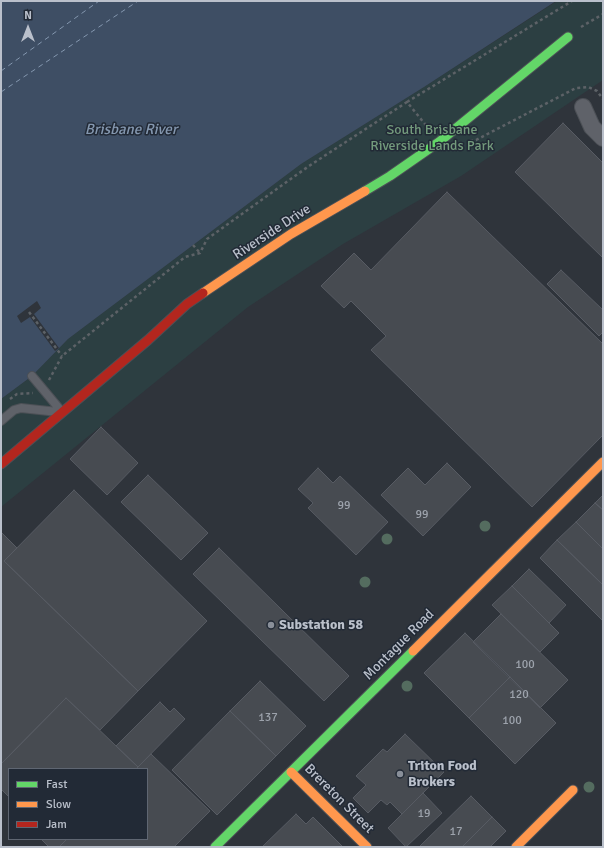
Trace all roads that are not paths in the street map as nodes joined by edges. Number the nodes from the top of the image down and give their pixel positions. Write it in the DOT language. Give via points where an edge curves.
graph roads {
  1 [pos="568,38"];
  2 [pos="583,107"];
  3 [pos="603,138"];
  4 [pos="32,376"];
  5 [pos="63,412"];
  6 [pos="1,421"];
  7 [pos="603,462"];
  8 [pos="1,464"];
  9 [pos="291,772"];
  10 [pos="573,790"];
  11 [pos="215,847"];
  12 [pos="367,847"];
  13 [pos="516,847"];
  1 -- 5 [label="street, Riverside Drive" via="439,142 390,176 291,234 186,304"];
  2 -- 3 [label="street" via="592,127"];
  4 -- 5 [label="lane"];
  5 -- 6 [label="lane" via="21,408 14,410"];
  5 -- 8 [label="street, Riverside Drive"];
  7 -- 9 [label="street, Montague Road"];
  9 -- 11 [label="street, Montague Road"];
  9 -- 12 [label="street, Brereton Street"];
  10 -- 13 [label="street"];
}
